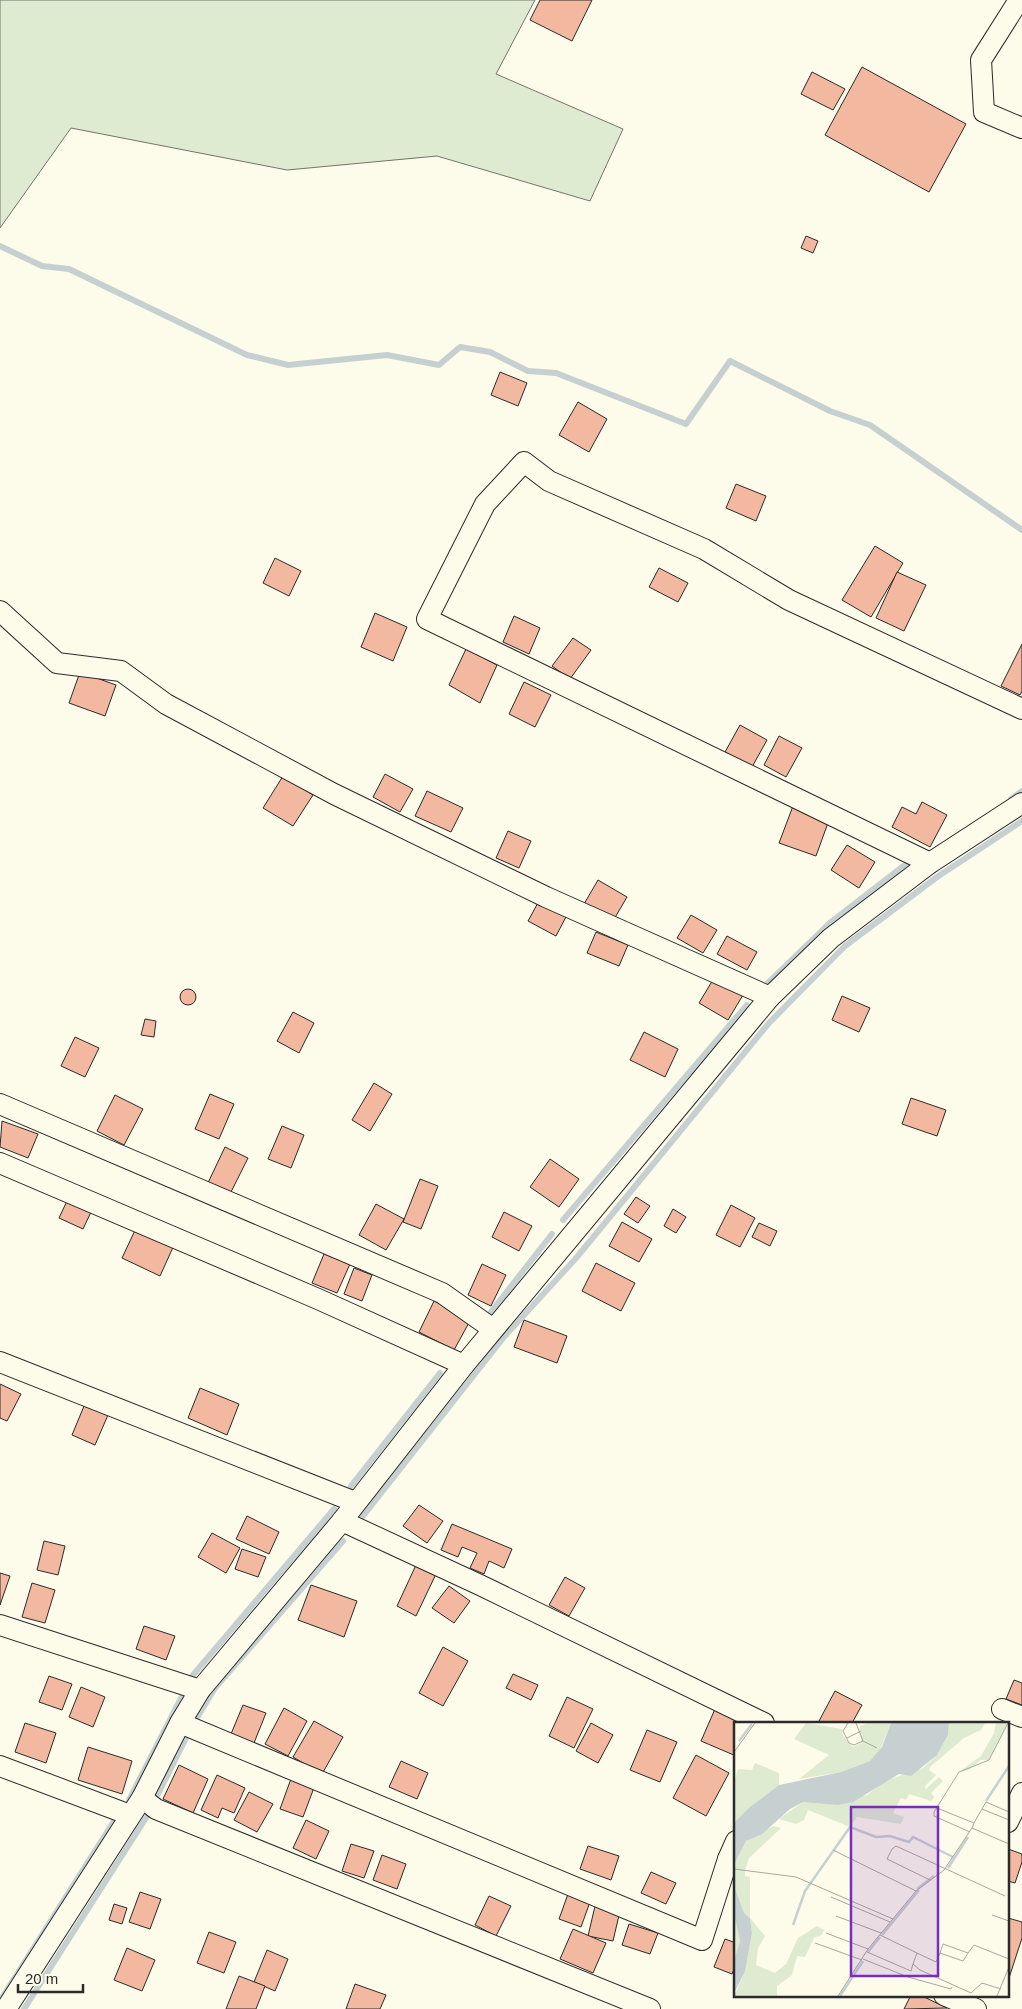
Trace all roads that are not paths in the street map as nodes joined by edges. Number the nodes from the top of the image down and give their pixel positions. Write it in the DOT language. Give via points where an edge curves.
graph roads {
  1 [pos="1017,9"];
  2 [pos="1022,128"];
  3 [pos="0,611"];
  4 [pos="1022,709"];
  5 [pos="1022,803"];
  6 [pos="930,863"];
  7 [pos="770,997"];
  8 [pos="0,1104"];
  9 [pos="0,1163"];
  10 [pos="493,1329"];
  11 [pos="0,1362"];
  12 [pos="464,1365"];
  13 [pos="355,1502"];
  14 [pos="342,1521"];
  15 [pos="0,1625"];
  16 [pos="200,1690"];
  17 [pos="1002,1709"];
  18 [pos="1022,1717"];
  19 [pos="180,1722"];
  20 [pos="762,1722"];
  21 [pos="0,1766"];
  22 [pos="1022,1793"];
  23 [pos="142,1798"];
  24 [pos="130,1815"];
  25 [pos="1010,1818"];
  26 [pos="732,1862"];
  27 [pos="946,1996"];
  28 [pos="6,2009"];
  29 [pos="650,2009"];
  30 [pos="976,2009"];
  1 -- 2 [label="street" via="981,60 984,112"];
  3 -- 7 [label="street" via="57,663 121,671 166,704 334,794 546,897"];
  4 -- 6 [label="street" via="789,600 704,549 549,481 524,462 485,504 427,619"];
  5 -- 6 [label="street"];
  6 -- 7 [label="street" via="831,938"];
  7 -- 10 [label="street"];
  8 -- 10 [label="street" via="442,1293"];
  9 -- 12 [label="street"];
  10 -- 12 [label="street"];
  11 -- 13 [label="street"];
  12 -- 13 [label="street"];
  13 -- 14 [label="street"];
  14 -- 16 [label="street"];
  14 -- 20 [label="street"];
  15 -- 16 [label="street"];
  16 -- 19 [label="street"];
  17 -- 18 [label="street"];
  19 -- 23 [label="street"];
  19 -- 26 [label="street" via="702,1940"];
  21 -- 24 [label="street"];
  22 -- 25 [label="street"];
  23 -- 24 [label="street"];
  23 -- 29 [label="street" via="156,1809"];
  24 -- 28 [label="street"];
  27 -- 30 [label="street"];
}
